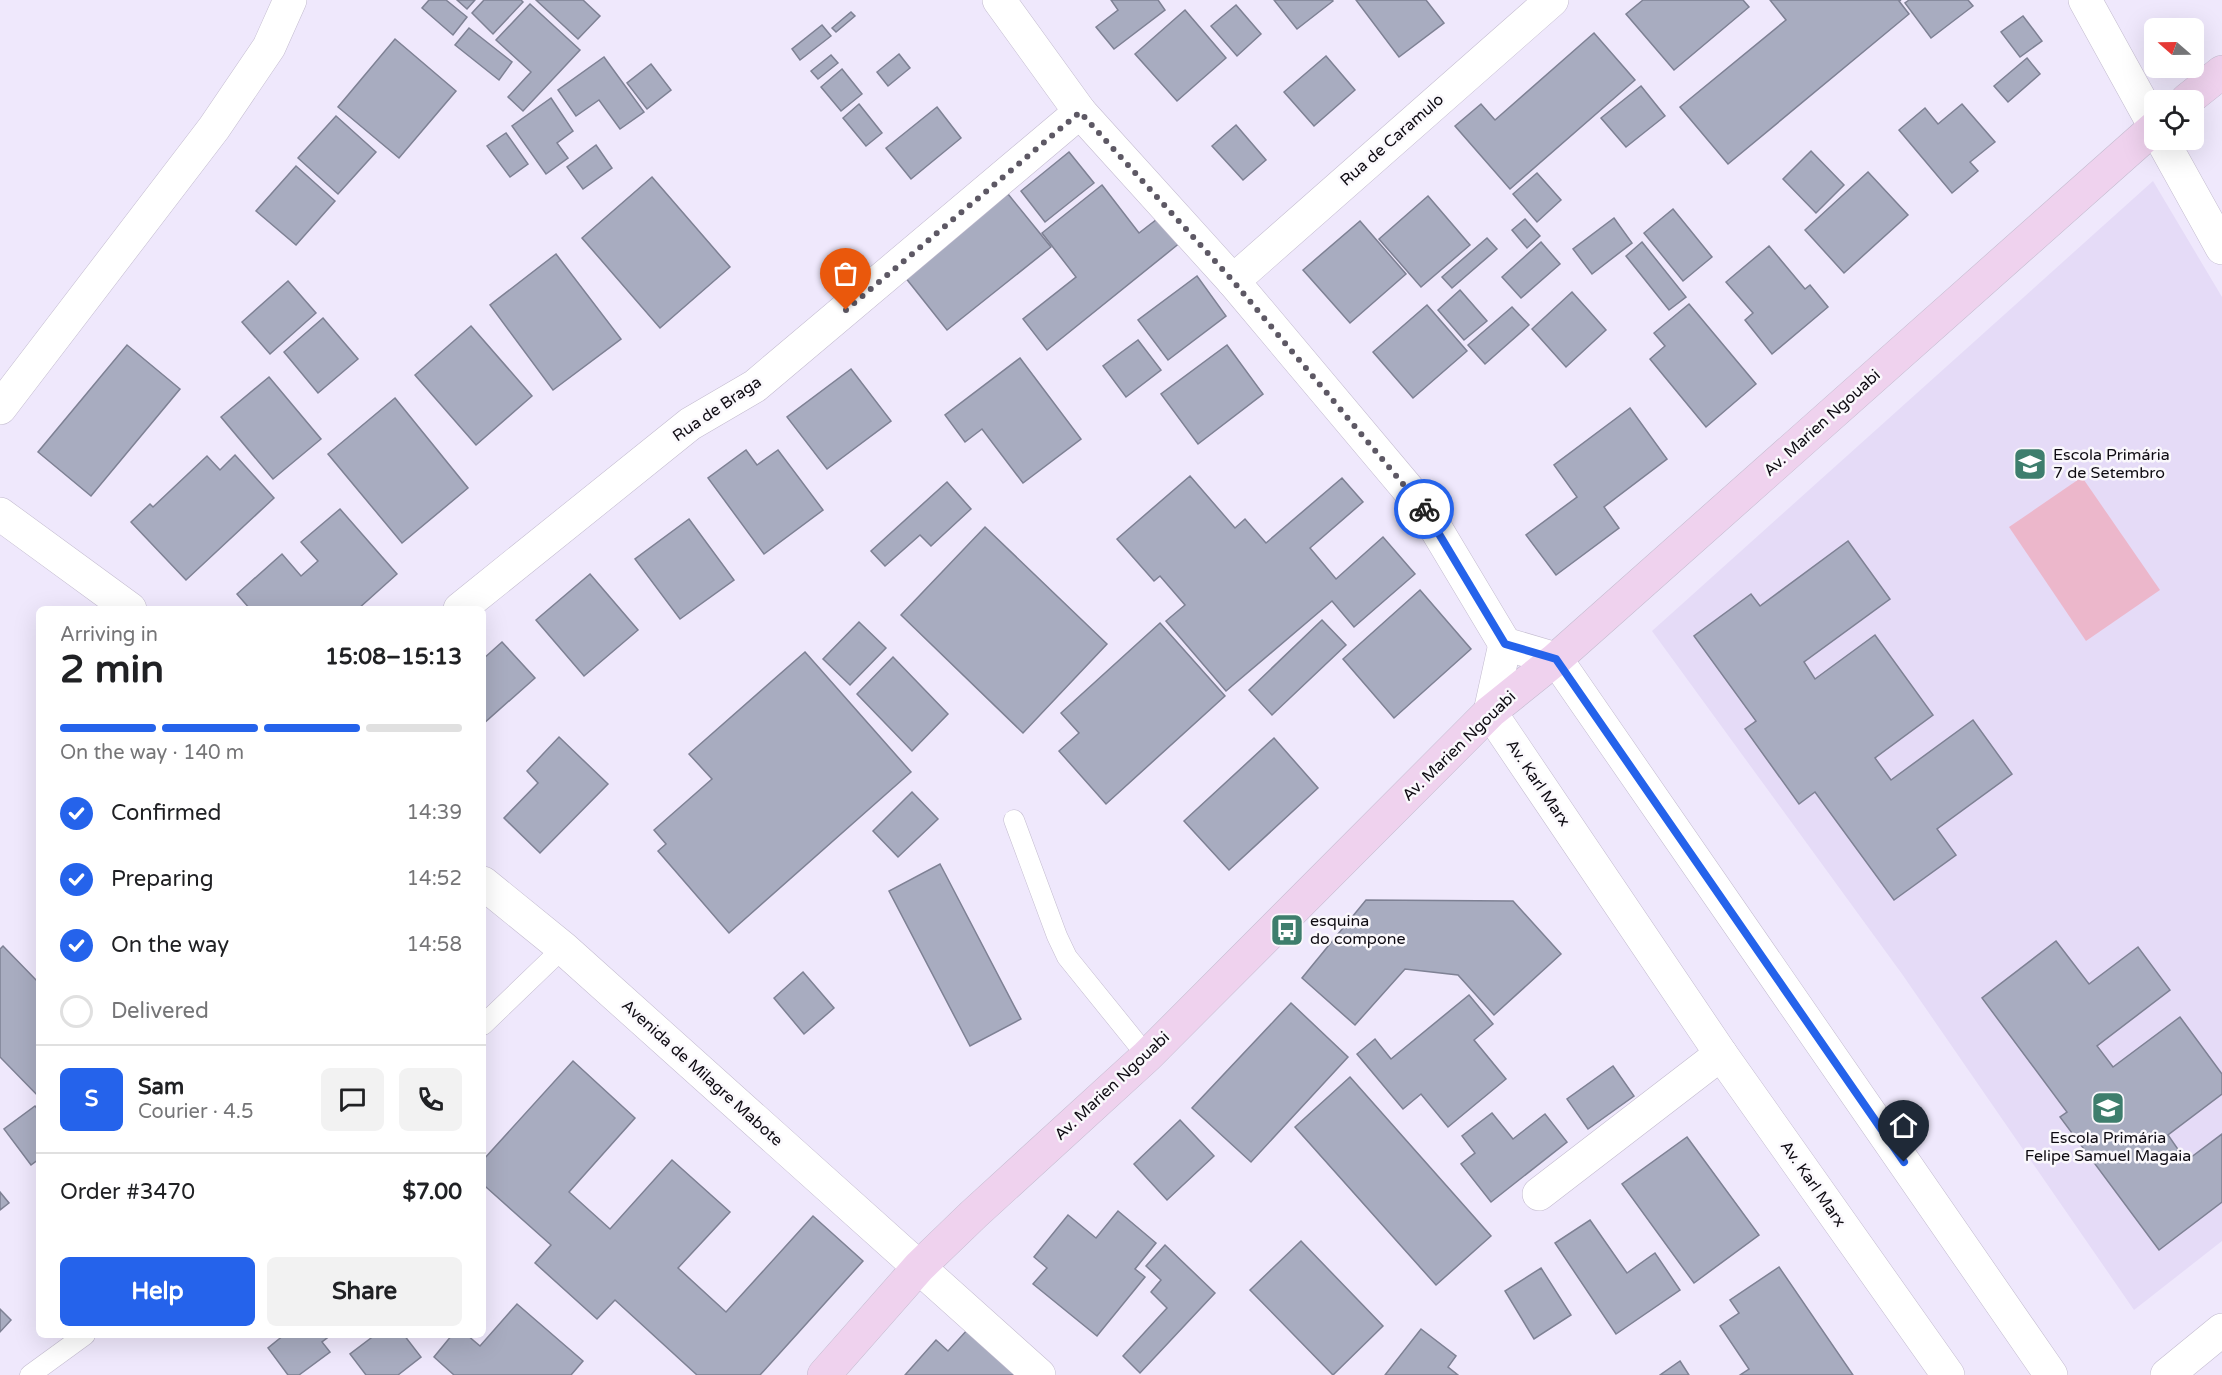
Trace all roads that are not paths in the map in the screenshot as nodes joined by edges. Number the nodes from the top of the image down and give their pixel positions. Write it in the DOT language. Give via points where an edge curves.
graph roads {
  1 [pos="290,0"];
  2 [pos="999,0"];
  3 [pos="1552,0"];
  4 [pos="2085,0"];
  5 [pos="2222,72"];
  6 [pos="2200,90"];
  7 [pos="2144,109"];
  8 [pos="1080,112"];
  9 [pos="2144,136"];
  10 [pos="2168,150"];
  11 [pos="2222,248"];
  12 [pos="1233,281"];
  13 [pos="0,408"];
  14 [pos="0,514"];
  15 [pos="126,606"];
  16 [pos="464,606"];
  17 [pos="1505,644"];
  18 [pos="1556,659"];
  19 [pos="1490,712"];
  20 [pos="1014,820"];
  21 [pos="486,885"];
  22 [pos="563,948"];
  23 [pos="486,1022"];
  24 [pos="1721,1054"];
  25 [pos="1147,1056"];
  26 [pos="1539,1194"];
  27 [pos="918,1267"];
  28 [pos="2222,1330"];
  29 [pos="81,1338"];
  30 [pos="30,1375"];
  31 [pos="824,1375"];
  32 [pos="1039,1375"];
  33 [pos="1948,1375"];
  34 [pos="2051,1375"];
  35 [pos="2167,1375"];
  1 -- 13 [label="street" via="269,47 214,128"];
  2 -- 8 [label="street"];
  3 -- 12 [label="street, Rua de Caramulo"];
  4 -- 7 [label="street"];
  5 -- 6 [label="main road"];
  8 -- 12 [label="street"];
  8 -- 16 [label="street, Rua de Braga" via="755,386 690,424"];
  9 -- 18 [label="main road, Av. Marien Ngouabi"];
  10 -- 11 [label="street"];
  12 -- 17 [label="street" via="1423,507"];
  14 -- 15 [label="street"];
  17 -- 18 [label="street"];
  17 -- 19 [label="street"];
  18 -- 19 [label="main road, Av. Marien Ngouabi"];
  18 -- 34 [label="street"];
  19 -- 24 [label="street, Av. Karl Marx"];
  19 -- 25 [label="main road, Av. Marien Ngouabi"];
  20 -- 25 [label="lane" via="1067,957"];
  21 -- 22 [label="street, Avenida de Milagre Mabote"];
  22 -- 23 [label="lane"];
  22 -- 27 [label="street, Avenida de Milagre Mabote"];
  24 -- 26 [label="street"];
  24 -- 33 [label="street, Av. Karl Marx"];
  25 -- 27 [label="main road, Av. Marien Ngouabi"];
  27 -- 31 [label="main road, Av. Marien Ngouabi"];
  27 -- 32 [label="street, Avenida de Milagre Mabote"];
  28 -- 35 [label="street"];
  29 -- 30 [label="lane"];
}
